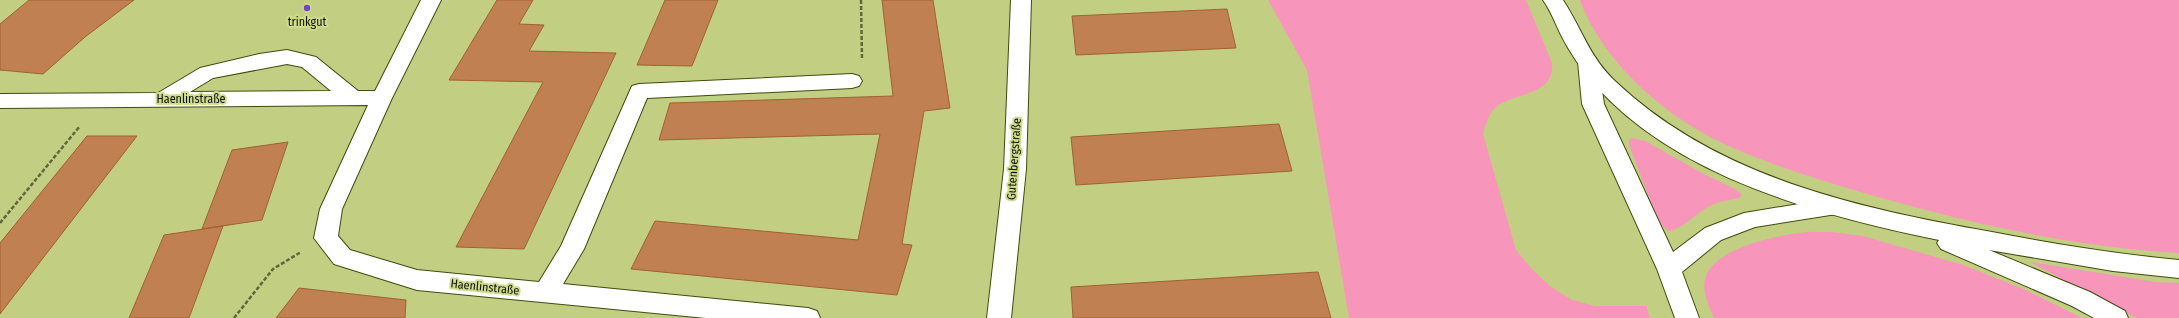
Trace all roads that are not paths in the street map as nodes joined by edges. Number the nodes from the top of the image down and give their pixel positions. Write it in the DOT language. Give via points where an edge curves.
graph roads {
  1 [pos="431,0"];
  2 [pos="1021,0"];
  3 [pos="1557,2"];
  4 [pos="1588,62"];
  5 [pos="852,81"];
  6 [pos="353,98"];
  7 [pos="382,98"];
  8 [pos="164,99"];
  9 [pos="0,101"];
  10 [pos="1835,207"];
  11 [pos="1913,228"];
  12 [pos="1669,269"];
  13 [pos="2179,269"];
  14 [pos="545,293"];
  15 [pos="808,318"];
  16 [pos="999,318"];
  17 [pos="1687,318"];
  18 [pos="2116,318"];
  1 -- 7 [label="main road"];
  2 -- 16 [label="main road, Gutenbergstraße" via="1015,169"];
  3 -- 4 [label="main road" via="1566,26"];
  4 -- 10 [label="main road" via="1608,86 1634,109 1692,148 1731,169"];
  4 -- 12 [label="main road" via="1593,104"];
  5 -- 14 [label="main road" via="639,91 572,249"];
  6 -- 7 [label="main road, Haenlinstraße"];
  6 -- 8 [label="main road, Haenlinstraße"];
  6 -- 8 [label="main road" via="309,62 287,57 207,73"];
  7 -- 14 [label="main road, Haenlinstraße" via="331,209 326,238 342,257 417,280"];
  8 -- 9 [label="main road, Haenlinstraße"];
  10 -- 11 [label="main road"];
  10 -- 12 [label="main road" via="1752,219 1713,234"];
  11 -- 13 [label="main road" via="2130,265"];
  11 -- 18 [label="main road" via="2032,278"];
  12 -- 17 [label="main road"];
  14 -- 15 [label="main road, Haenlinstraße"];
}
